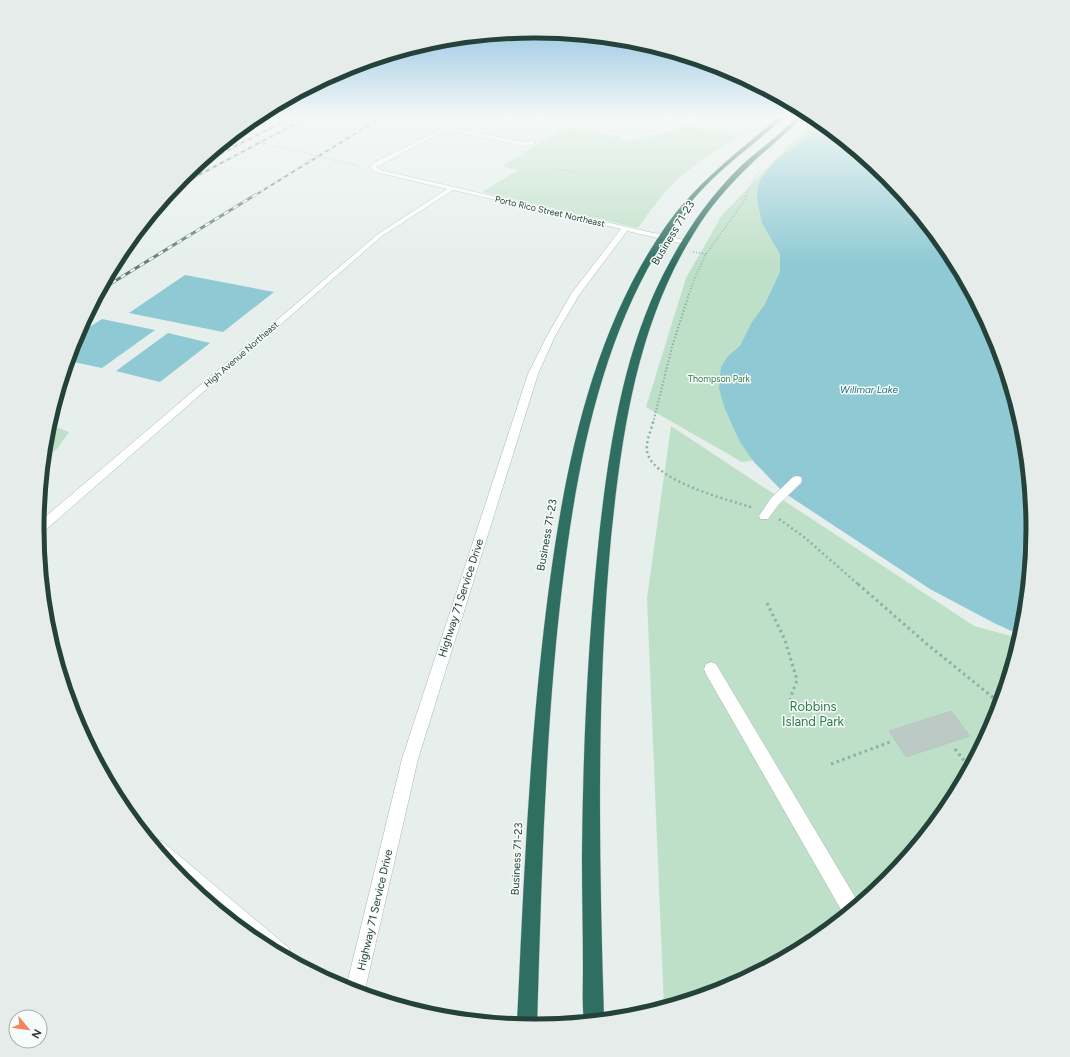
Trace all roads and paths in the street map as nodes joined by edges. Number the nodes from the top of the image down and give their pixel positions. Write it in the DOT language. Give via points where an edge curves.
graph roads {
  1 [pos="372,166"];
  2 [pos="722,166"];
  3 [pos="745,166"];
  4 [pos="762,168"];
  5 [pos="559,170"];
  6 [pos="581,176"];
  7 [pos="453,188"];
  8 [pos="626,229"];
  9 [pos="662,237"];
  10 [pos="684,242"];
  11 [pos="706,254"];
  12 [pos="797,480"];
  13 [pos="764,516"];
  14 [pos="44,525"];
  15 [pos="767,603"];
  16 [pos="711,669"];
  17 [pos="790,699"];
  18 [pos="890,742"];
  19 [pos="955,749"];
  20 [pos="966,763"];
  21 [pos="831,764"];
  22 [pos="186,872"];
  23 [pos="849,905"];
  24 [pos="251,928"];
  25 [pos="357,986"];
  26 [pos="594,1015"];
  27 [pos="527,1019"];
  1 -- 7 [label="street, Porto Rico Street Northeast" via="378,171"];
  2 -- 9 [label="highway, Business 71-23" via="690,201"];
  3 -- 10 [label="highway, Business 71-23" via="708,206"];
  4 -- 11 [label="path" via="750,185 745,200"];
  5 -- 6 [label="path" via="571,170"];
  7 -- 8 [label="street, Porto Rico Street Northeast"];
  7 -- 14 [label="street, High Avenue Northeast" via="380,235"];
  8 -- 9 [label="street, Porto Rico Street Northeast"];
  8 -- 25 [label="street, Highway 71 Service Drive" via="575,294 533,374 410,758"];
  9 -- 10 [label="street, Porto Rico Street Northeast"];
  9 -- 27 [label="highway, Business 71-23" via="631,295 594,394 574,475 557,570 543,704 533,852"];
  10 -- 26 [label="highway, Business 71-23" via="651,311 626,399 612,480 600,576 593,711 590,857"];
  12 -- 13 [label="lane" via="775,501"];
  15 -- 17 [label="path" via="785,640 797,680"];
  16 -- 23 [label="street"];
  18 -- 21 [label="path"];
  19 -- 20 [label="path"];
  22 -- 24 [label="street"];
}
